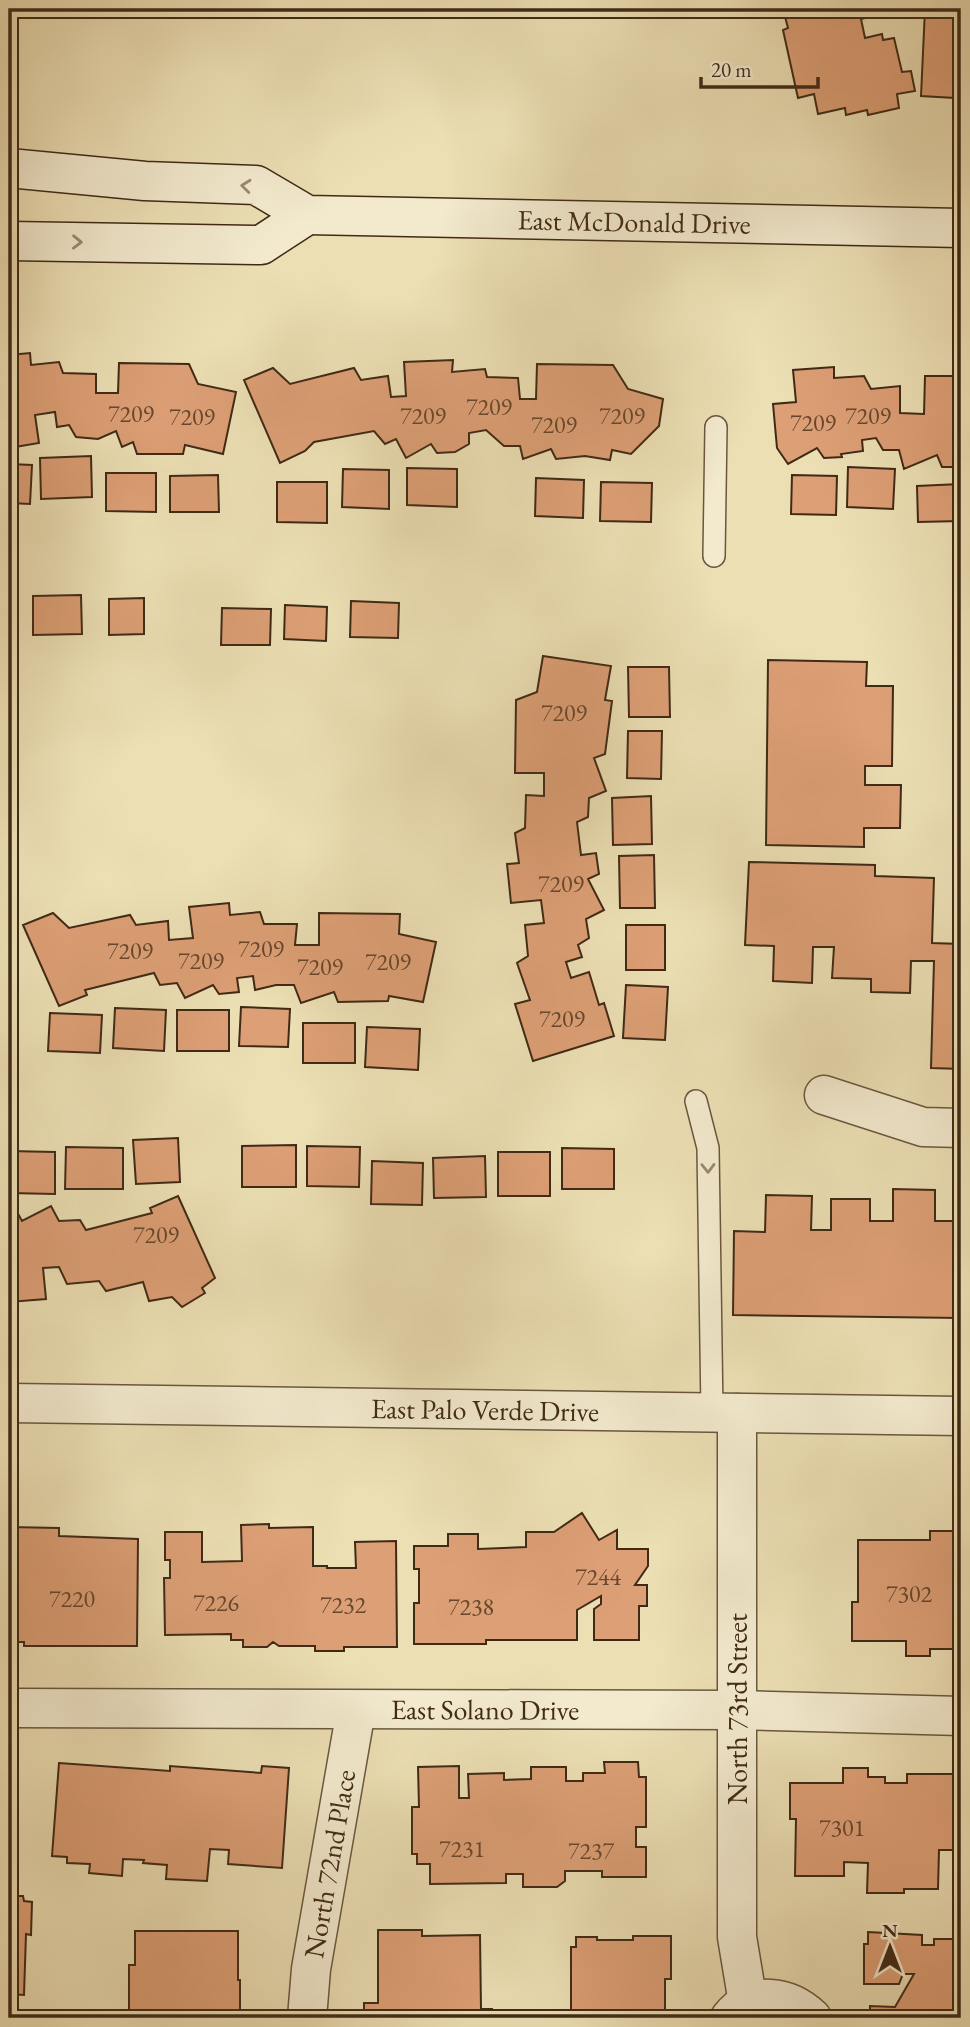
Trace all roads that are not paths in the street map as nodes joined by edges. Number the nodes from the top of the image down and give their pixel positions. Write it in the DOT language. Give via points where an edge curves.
graph roads {
  1 [pos="9,168"];
  2 [pos="307,215"];
  3 [pos="961,228"];
  4 [pos="9,241"];
  5 [pos="716,427"];
  6 [pos="714,556"];
  7 [pos="824,1095"];
  8 [pos="695,1101"];
  9 [pos="961,1128"];
  10 [pos="9,1403"];
  11 [pos="724,1413"];
  12 [pos="961,1416"];
  13 [pos="9,1708"];
  14 [pos="356,1710"];
  15 [pos="737,1710"];
  16 [pos="961,1716"];
  17 [pos="739,2011"];
  18 [pos="307,2018"];
  19 [pos="812,2018"];
  2 -- 1 [label="street, East McDonald Drive, one-way" via="256,185 145,181"];
  2 -- 3 [label="street, East McDonald Drive"];
  4 -- 2 [label="street, one-way" via="261,245"];
  5 -- 6 [label="lane"];
  7 -- 9 [label="street" via="923,1127"];
  8 -- 11 [label="lane, one-way" via="708,1148"];
  10 -- 11 [label="street, East Palo Verde Drive"];
  11 -- 12 [label="street, East Palo Verde Drive"];
  11 -- 15 [label="street, North 73rd Street"];
  13 -- 14 [label="street, East Solano Drive"];
  14 -- 15 [label="street, East Solano Drive"];
  14 -- 18 [label="street, North 72nd Place" via="311,1969"];
  15 -- 16 [label="street, East Solano Drive"];
  15 -- 17 [label="street, North 73rd Street"];
  17 -- 19 [label="street, North 73rd Street" via="766,1998 801,2007"];
}
